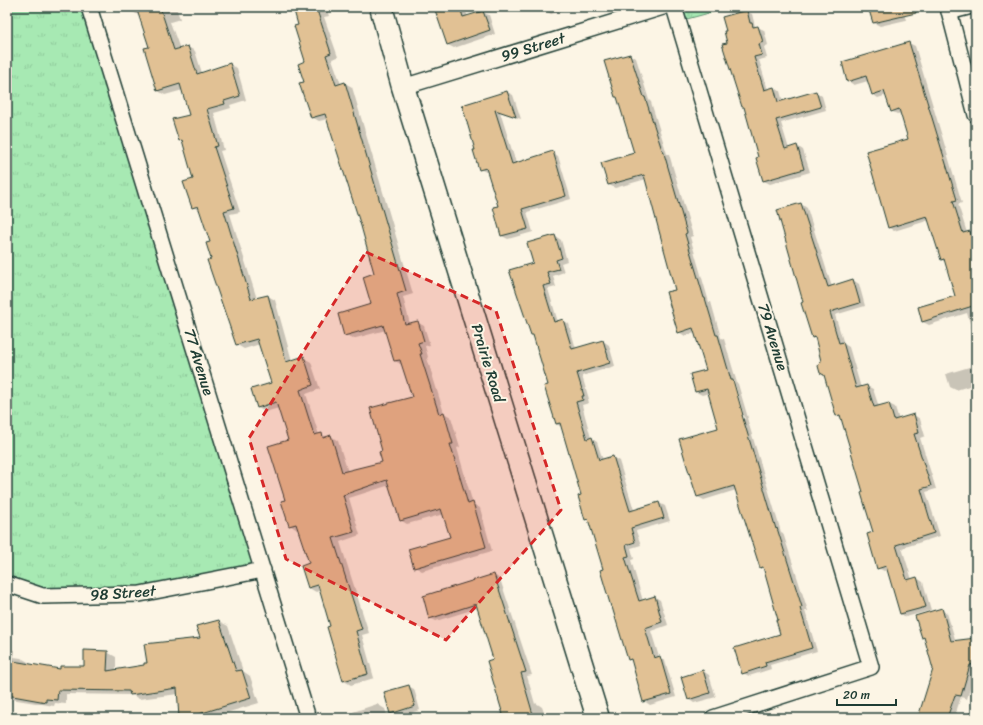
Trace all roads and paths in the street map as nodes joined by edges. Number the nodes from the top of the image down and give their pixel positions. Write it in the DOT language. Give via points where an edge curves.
graph roads {
  1 [pos="89,7"];
  2 [pos="381,7"];
  3 [pos="662,7"];
  4 [pos="674,7"];
  5 [pos="968,7"];
  6 [pos="949,10"];
  7 [pos="403,87"];
  8 [pos="976,115"];
  9 [pos="263,570"];
  10 [pos="7,584"];
  11 [pos="308,718"];
  12 [pos="598,718"];
  13 [pos="713,718"];
  1 -- 9 [label="street, 77 Avenue"];
  2 -- 7 [label="street, Prairie Road"];
  3 -- 7 [label="street, 99 Street"];
  4 -- 13 [label="street, 79 Avenue" via="871,667"];
  5 -- 6 [label="street"];
  6 -- 8 [label="street"];
  7 -- 12 [label="street, Prairie Road"];
  9 -- 10 [label="street, 98 Street" via="140,594 43,596"];
  9 -- 11 [label="street, 77 Avenue"];
}
